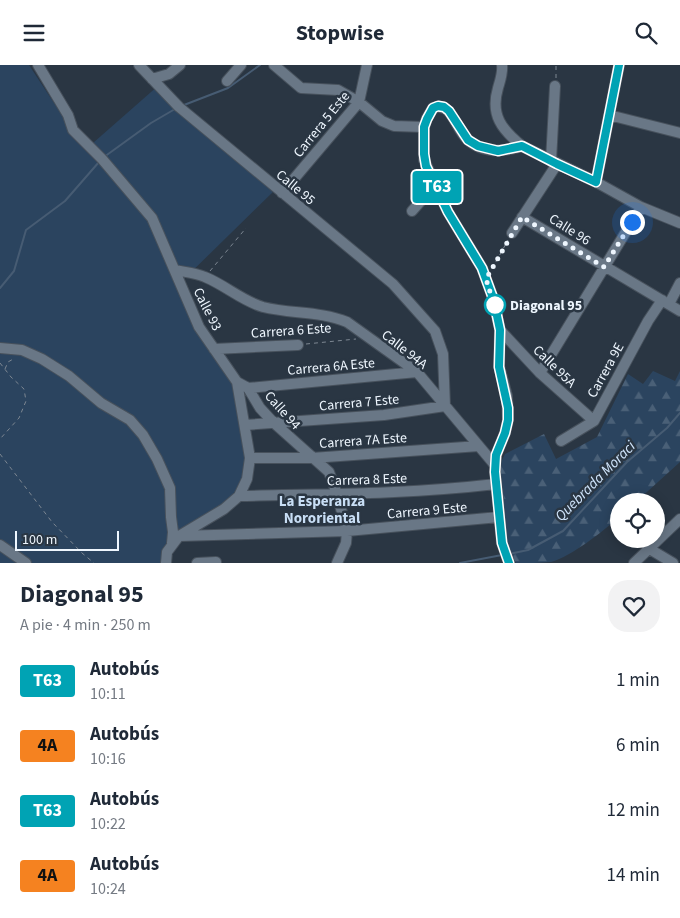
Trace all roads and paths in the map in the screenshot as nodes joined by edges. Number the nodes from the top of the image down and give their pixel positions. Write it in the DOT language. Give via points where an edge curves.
graph roads {
  1 [pos="38,65"];
  2 [pos="139,65"];
  3 [pos="180,65"];
  4 [pos="241,65"];
  5 [pos="274,65"];
  6 [pos="367,65"];
  7 [pos="502,65"];
  8 [pos="556,65"];
  9 [pos="619,65"];
  10 [pos="46,70"];
  11 [pos="152,79"];
  12 [pos="226,81"];
  13 [pos="555,86"];
  14 [pos="359,102"];
  15 [pos="609,115"];
  16 [pos="424,127"];
  17 [pos="680,133"];
  18 [pos="522,146"];
  19 [pos="554,163"];
  20 [pos="596,182"];
  21 [pos="436,185"];
  22 [pos="282,193"];
  23 [pos="642,207"];
  24 [pos="412,211"];
  25 [pos="522,217"];
  26 [pos="680,223"];
  27 [pos="246,228"];
  28 [pos="512,233"];
  29 [pos="604,267"];
  30 [pos="175,270"];
  31 [pos="205,277"];
  32 [pos="486,279"];
  33 [pos="680,283"];
  34 [pos="665,302"];
  35 [pos="680,311"];
  36 [pos="500,330"];
  37 [pos="370,338"];
  38 [pos="298,345"];
  39 [pos="0,348"];
  40 [pos="214,349"];
  41 [pos="31,355"];
  42 [pos="0,363"];
  43 [pos="5,369"];
  44 [pos="416,372"];
  45 [pos="540,373"];
  46 [pos="237,382"];
  47 [pos="248,388"];
  48 [pos="445,406"];
  49 [pos="594,421"];
  50 [pos="273,422"];
  51 [pos="245,425"];
  52 [pos="0,439"];
  53 [pos="561,441"];
  54 [pos="479,446"];
  55 [pos="0,454"];
  56 [pos="250,458"];
  57 [pos="312,458"];
  58 [pos="494,464"];
  59 [pos="496,484"];
  60 [pos="337,494"];
  61 [pos="239,496"];
  62 [pos="499,517"];
  63 [pos="680,519"];
  64 [pos="347,531"];
  65 [pos="665,533"];
  66 [pos="175,539"];
  67 [pos="0,545"];
  68 [pos="648,548"];
  69 [pos="506,557"];
  70 [pos="216,562"];
  71 [pos="26,563"];
  72 [pos="94,563"];
  73 [pos="166,563"];
  74 [pos="198,563"];
  75 [pos="337,563"];
  76 [pos="634,563"];
  77 [pos="673,563"];
  1 -- 10 [label="street, Calle 93"];
  2 -- 11 [label="street, Calle 95"];
  3 -- 11 [label="street" via="169,74"];
  4 -- 12 [label="street"];
  5 -- 14 [label="street" via="301,88 338,90"];
  6 -- 14 [label="street, Carrera 5 Este"];
  7 -- 18 [label="street" via="495,96 496,116 508,134"];
  8 -- 13 [label="path"];
  9 -- 15 [label="street"];
  10 -- 30 [label="street, Calle 93" via="73,129 152,218"];
  11 -- 22 [label="street, Calle 95" via="179,107"];
  13 -- 19 [label="street"];
  14 -- 16 [label="street" via="382,121 394,126"];
  14 -- 22 [label="street, Carrera 5 Este"];
  15 -- 17 [label="street"];
  15 -- 20 [label="street"];
  16 -- 18 [label="street" via="433,108 444,107 462,134 478,146 498,151"];
  16 -- 21 [label="street" via="424,160"];
  18 -- 19 [label="street"];
  19 -- 20 [label="street"];
  19 -- 25 [label="street"];
  20 -- 23 [label="street"];
  21 -- 24 [label="street"];
  21 -- 32 [label="street"];
  22 -- 48 [label="street, Calle 95" via="393,284 434,331 443,354"];
  23 -- 26 [label="street"];
  23 -- 29 [label="street"];
  25 -- 28 [label="street"];
  25 -- 29 [label="street, Calle 96"];
  27 -- 31 [label="path"];
  28 -- 32 [label="path"];
  29 -- 34 [label="street, Calle 96"];
  29 -- 45 [label="street"];
  30 -- 31 [label="street, Calle 94A"];
  30 -- 40 [label="street, Calle 93" via="199,327"];
  31 -- 37 [label="street, Calle 94A" via="254,304 334,317"];
  32 -- 36 [label="street"];
  33 -- 34 [label="street, Carrera 9E"];
  34 -- 35 [label="street, Calle 96"];
  34 -- 49 [label="street, Carrera 9E" via="648,321"];
  36 -- 45 [label="street, Calle 95A"];
  36 -- 58 [label="street" via="499,367 507,396 508,420"];
  37 -- 38 [label="path, Carrera 6 Este"];
  37 -- 44 [label="street, Calle 94A"];
  38 -- 40 [label="street, Carrera 6 Este"];
  39 -- 41 [label="street" via="22,350"];
  40 -- 46 [label="street, Calle 93"];
  41 -- 43 [label="path" via="8,361"];
  41 -- 66 [label="street" via="69,376 101,403 130,420 143,435 170,488"];
  42 -- 43 [label="path"];
  43 -- 52 [label="path" via="24,389 26,401 19,418"];
  44 -- 47 [label="street, Carrera 6A Este"];
  44 -- 48 [label="street, Calle 94A"];
  45 -- 49 [label="street, Calle 95A"];
  46 -- 47 [label="street, Calle 94"];
  46 -- 51 [label="street, Calle 93"];
  47 -- 50 [label="street, Calle 94"];
  48 -- 50 [label="street, Carrera 7 Este" via="384,415"];
  48 -- 54 [label="street, Calle 94A"];
  49 -- 53 [label="street, Carrera 9E"];
  50 -- 51 [label="street, Carrera 7 Este"];
  50 -- 57 [label="street, Calle 94"];
  51 -- 56 [label="street, Calle 93"];
  54 -- 57 [label="street, Carrera 7A Este"];
  54 -- 58 [label="street, Calle 94A"];
  55 -- 72 [label="path" via="52,522"];
  56 -- 57 [label="street, Carrera 7A Este"];
  56 -- 61 [label="street, Calle 93" via="247,479"];
  57 -- 60 [label="street, Calle 94" via="329,472"];
  58 -- 59 [label="street"];
  59 -- 60 [label="street, Carrera 8 Este"];
  59 -- 62 [label="street"];
  60 -- 61 [label="street, Carrera 8 Este"];
  60 -- 64 [label="street, Calle 94"];
  61 -- 66 [label="street"];
  62 -- 64 [label="street, Carrera 9 Este"];
  62 -- 69 [label="street"];
  63 -- 65 [label="street"];
  64 -- 66 [label="street, Carrera 9 Este"];
  64 -- 75 [label="street, Calle 94" via="346,543"];
  66 -- 73 [label="street" via="167,552"];
  67 -- 71 [label="street"];
  68 -- 76 [label="street"];
  68 -- 77 [label="street"];
  70 -- 74 [label="street"];
}
